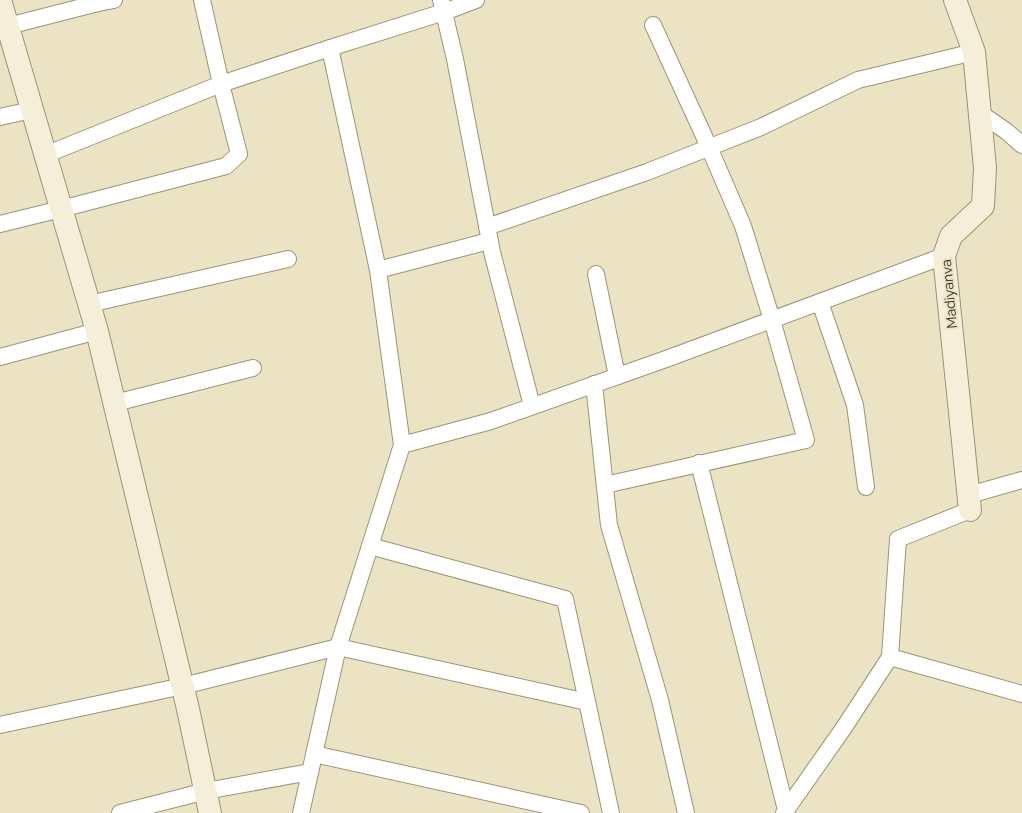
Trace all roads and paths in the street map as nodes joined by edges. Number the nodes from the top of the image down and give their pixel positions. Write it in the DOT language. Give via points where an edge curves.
graph roads {
  1 [pos="0,0"];
  2 [pos="114,0"];
  3 [pos="202,0"];
  4 [pos="476,0"];
  5 [pos="955,0"];
  6 [pos="98,2"];
  7 [pos="443,6"];
  8 [pos="653,25"];
  9 [pos="4,27"];
  10 [pos="330,48"];
  11 [pos="974,52"];
  12 [pos="221,84"];
  13 [pos="32,110"];
  14 [pos="980,113"];
  15 [pos="0,117"];
  16 [pos="1022,145"];
  17 [pos="709,148"];
  18 [pos="46,155"];
  19 [pos="61,209"];
  20 [pos="0,224"];
  21 [pos="488,234"];
  22 [pos="944,256"];
  23 [pos="288,259"];
  24 [pos="378,270"];
  25 [pos="596,274"];
  26 [pos="820,302"];
  27 [pos="89,304"];
  28 [pos="772,320"];
  29 [pos="97,331"];
  30 [pos="0,357"];
  31 [pos="253,368"];
  32 [pos="618,376"];
  33 [pos="594,384"];
  34 [pos="115,403"];
  35 [pos="532,406"];
  36 [pos="402,445"];
  37 [pos="699,463"];
  38 [pos="1022,480"];
  39 [pos="605,485"];
  40 [pos="866,487"];
  41 [pos="970,503"];
  42 [pos="370,546"];
  43 [pos="338,648"];
  44 [pos="890,657"];
  45 [pos="183,686"];
  46 [pos="1022,694"];
  47 [pos="587,702"];
  48 [pos="0,725"];
  49 [pos="314,754"];
  50 [pos="310,772"];
  51 [pos="206,791"];
  52 [pos="785,811"];
  53 [pos="120,813"];
  54 [pos="210,813"];
  55 [pos="301,813"];
  56 [pos="580,813"];
  57 [pos="611,813"];
  58 [pos="686,813"];
  1 -- 9 [label="street"];
  2 -- 6 [label="street"];
  3 -- 12 [label="street"];
  4 -- 7 [label="street"];
  5 -- 11 [label="street, Madiyanva"];
  6 -- 9 [label="street"];
  7 -- 10 [label="street"];
  7 -- 21 [label="street"];
  8 -- 17 [label="street"];
  9 -- 13 [label="street"];
  10 -- 12 [label="street"];
  10 -- 24 [label="street"];
  11 -- 14 [label="street, Madiyanva"];
  11 -- 17 [label="street" via="858,80 761,127"];
  12 -- 18 [label="street"];
  12 -- 19 [label="street" via="239,154 226,166"];
  13 -- 15 [label="street"];
  13 -- 18 [label="street"];
  14 -- 16 [label="street"];
  14 -- 22 [label="street, Madiyanva" via="985,168 983,206 951,236"];
  17 -- 21 [label="street"];
  17 -- 28 [label="street" via="743,226"];
  18 -- 19 [label="street"];
  19 -- 20 [label="street"];
  19 -- 27 [label="street"];
  21 -- 24 [label="street"];
  21 -- 35 [label="street"];
  22 -- 26 [label="street"];
  22 -- 41 [label="street, Madiyanva"];
  23 -- 27 [label="street"];
  24 -- 36 [label="street"];
  25 -- 32 [label="street"];
  26 -- 28 [label="street"];
  26 -- 40 [label="street" via="855,404"];
  27 -- 29 [label="street"];
  28 -- 32 [label="street"];
  28 -- 37 [label="street" via="806,440"];
  29 -- 30 [label="street"];
  29 -- 34 [label="street"];
  31 -- 34 [label="street"];
  32 -- 33 [label="street"];
  33 -- 35 [label="street"];
  33 -- 39 [label="street"];
  34 -- 45 [label="street"];
  35 -- 36 [label="street" via="491,421"];
  36 -- 42 [label="street"];
  37 -- 39 [label="street"];
  37 -- 52 [label="street"];
  38 -- 41 [label="street"];
  39 -- 58 [label="street" via="609,525 660,700"];
  41 -- 44 [label="street" via="898,539"];
  42 -- 43 [label="street"];
  42 -- 47 [label="street" via="565,599"];
  43 -- 45 [label="street"];
  43 -- 47 [label="street"];
  43 -- 49 [label="street"];
  44 -- 46 [label="street"];
  44 -- 52 [label="street"];
  45 -- 48 [label="street"];
  45 -- 51 [label="street"];
  47 -- 57 [label="street"];
  49 -- 50 [label="street"];
  49 -- 56 [label="street"];
  50 -- 51 [label="street"];
  50 -- 55 [label="street"];
  51 -- 53 [label="street"];
  51 -- 54 [label="street"];
}
